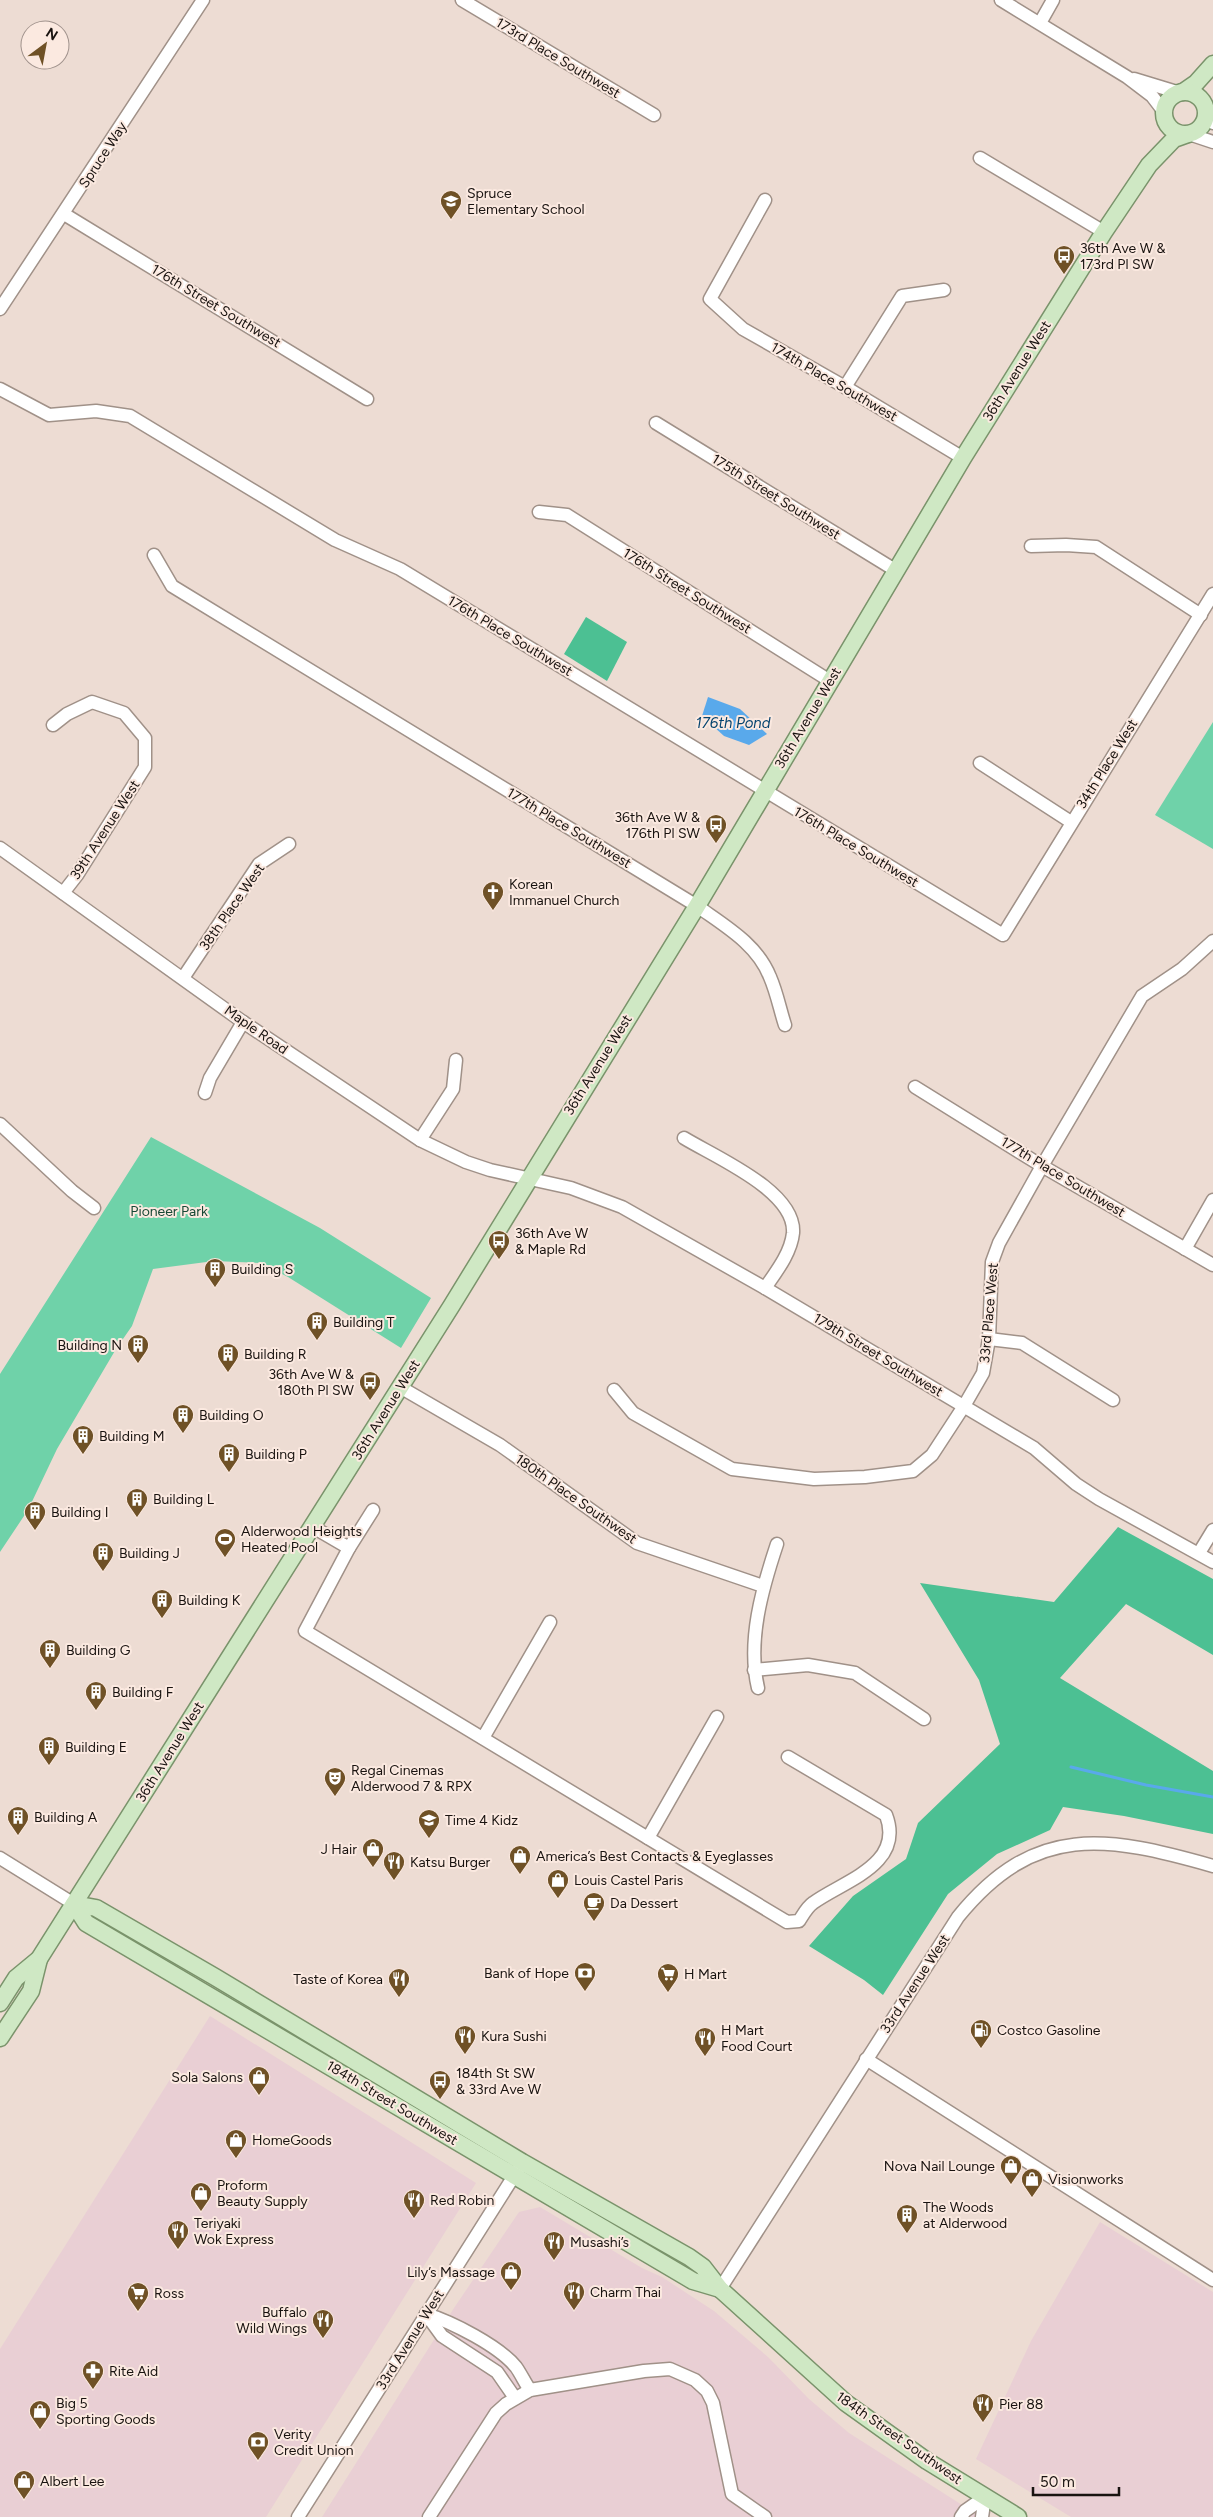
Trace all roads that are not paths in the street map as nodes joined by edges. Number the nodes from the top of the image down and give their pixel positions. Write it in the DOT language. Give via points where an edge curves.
graph roads {
  1 [pos="203,0"];
  2 [pos="462,0"];
  3 [pos="1001,0"];
  4 [pos="1053,0"];
  5 [pos="1040,24"];
  6 [pos="1213,64"];
  7 [pos="1213,68"];
  8 [pos="1127,77"];
  9 [pos="1182,93"];
  10 [pos="1165,114"];
  11 [pos="654,115"];
  12 [pos="1208,115"];
  13 [pos="1189,134"];
  14 [pos="1213,142"];
  15 [pos="980,158"];
  16 [pos="1148,165"];
  17 [pos="766,200"];
  18 [pos="64,214"];
  19 [pos="1104,232"];
  20 [pos="944,290"];
  21 [pos="0,309"];
  22 [pos="845,387"];
  23 [pos="0,389"];
  24 [pos="367,398"];
  25 [pos="656,423"];
  26 [pos="963,458"];
  27 [pos="539,512"];
  28 [pos="1031,546"];
  29 [pos="154,556"];
  30 [pos="895,570"];
  31 [pos="1213,594"];
  32 [pos="1201,615"];
  33 [pos="830,681"];
  34 [pos="53,725"];
  35 [pos="980,763"];
  36 [pos="764,792"];
  37 [pos="1070,822"];
  38 [pos="289,844"];
  39 [pos="0,848"];
  40 [pos="63,893"];
  41 [pos="697,906"];
  42 [pos="1002,935"];
  43 [pos="1213,941"];
  44 [pos="183,978"];
  45 [pos="242,1022"];
  46 [pos="785,1025"];
  47 [pos="456,1060"];
  48 [pos="914,1087"];
  49 [pos="205,1093"];
  50 [pos="0,1124"];
  51 [pos="684,1138"];
  52 [pos="420,1140"];
  53 [pos="1042,1166"];
  54 [pos="529,1178"];
  55 [pos="1213,1200"];
  56 [pos="94,1208"];
  57 [pos="1185,1249"];
  58 [pos="1213,1265"];
  59 [pos="765,1288"];
  60 [pos="989,1339"];
  61 [pos="400,1388"];
  62 [pos="614,1390"];
  63 [pos="1113,1400"];
  64 [pos="964,1406"];
  65 [pos="373,1510"];
  66 [pos="313,1527"];
  67 [pos="1213,1530"];
  68 [pos="777,1544"];
  69 [pos="349,1548"];
  70 [pos="1199,1553"];
  71 [pos="1213,1562"];
  72 [pos="762,1586"];
  73 [pos="550,1622"];
  74 [pos="754,1670"];
  75 [pos="758,1688"];
  76 [pos="717,1717"];
  77 [pos="924,1719"];
  78 [pos="483,1738"];
  79 [pos="788,1757"];
  80 [pos="648,1838"];
  81 [pos="0,1858"];
  82 [pos="1213,1866"];
  83 [pos="74,1904"];
  84 [pos="39,1959"];
  85 [pos="203,1992"];
  86 [pos="0,2003"];
  87 [pos="276,2014"];
  88 [pos="0,2038"];
  89 [pos="866,2059"];
  90 [pos="365,2088"];
  91 [pos="518,2169"];
  92 [pos="1213,2280"];
  93 [pos="720,2289"];
  94 [pos="426,2314"];
  95 [pos="530,2390"];
  96 [pos="515,2398"];
  97 [pos="984,2497"];
  98 [pos="298,2517"];
  99 [pos="429,2517"];
  100 [pos="765,2517"];
  101 [pos="961,2517"];
  102 [pos="982,2517"];
  103 [pos="1018,2517"];
  1 -- 18 [label="street, Spruce Way"];
  2 -- 11 [label="street, 173rd Place Southwest"];
  3 -- 5 [label="street"];
  4 -- 5 [label="street"];
  5 -- 8 [label="street"];
  6 -- 9 [label="main road" via="1201,79"];
  7 -- 12 [label="main road"];
  8 -- 9 [label="street"];
  8 -- 10 [label="street" via="1149,94"];
  9 -- 10 [label="main road" via="1167,103"];
  9 -- 12 [label="main road" via="1196,96"];
  10 -- 13 [label="main road" via="1170,128"];
  10 -- 16 [label="main road, 36th Avenue West"];
  12 -- 13 [label="main road" via="1201,127"];
  13 -- 14 [label="street"];
  13 -- 16 [label="main road, 36th Avenue West" via="1174,139"];
  15 -- 19 [label="street"];
  16 -- 19 [label="main road, 36th Avenue West"];
  17 -- 22 [label="street, 174th Place Southwest" via="710,299 742,329"];
  18 -- 21 [label="street, Spruce Way"];
  18 -- 24 [label="street, 176th Street Southwest"];
  19 -- 26 [label="main road, 36th Avenue West"];
  20 -- 22 [label="street" via="902,296"];
  22 -- 26 [label="street, 174th Place Southwest"];
  23 -- 36 [label="street, 176th Place Southwest" via="49,415 96,411 130,416 335,540 400,569"];
  25 -- 30 [label="street, 175th Street Southwest"];
  26 -- 30 [label="main road, 36th Avenue West"];
  27 -- 33 [label="street, 176th Street Southwest" via="567,516"];
  28 -- 32 [label="street" via="1096,547"];
  29 -- 41 [label="street, 177th Place Southwest" via="172,586"];
  30 -- 33 [label="main road, 36th Avenue West"];
  31 -- 32 [label="street, 34th Place West"];
  32 -- 37 [label="street, 34th Place West"];
  33 -- 36 [label="main road, 36th Avenue West"];
  34 -- 40 [label="street, 39th Avenue West" via="92,702 124,713 145,738 145,767"];
  35 -- 37 [label="street"];
  36 -- 41 [label="main road, 36th Avenue West"];
  36 -- 42 [label="street, 176th Place Southwest"];
  37 -- 42 [label="street, 34th Place West"];
  38 -- 44 [label="street, 38th Place West" via="259,864"];
  39 -- 40 [label="street, Maple Road"];
  40 -- 44 [label="street, Maple Road"];
  41 -- 46 [label="street, 177th Place Southwest" via="742,938 760,958 770,977"];
  41 -- 54 [label="main road, 36th Avenue West"];
  43 -- 53 [label="street, 33rd Place West" via="1182,969 1142,996"];
  44 -- 45 [label="street, Maple Road"];
  45 -- 49 [label="street"];
  45 -- 52 [label="street, Maple Road"];
  47 -- 52 [label="street" via="453,1090"];
  48 -- 53 [label="street, 177th Place Southwest"];
  50 -- 56 [label="street"];
  51 -- 59 [label="street" via="769,1188 782,1202 793,1232 789,1248"];
  52 -- 54 [label="street, Maple Road" via="466,1162"];
  53 -- 57 [label="street, 177th Place Southwest"];
  53 -- 60 [label="street, 33rd Place West" via="999,1243 992,1262"];
  54 -- 59 [label="street, 179th Street Southwest" via="571,1188 622,1207"];
  54 -- 61 [label="main road, 36th Avenue West"];
  55 -- 57 [label="street"];
  57 -- 58 [label="street, 177th Place Southwest"];
  59 -- 64 [label="street, 179th Street Southwest"];
  60 -- 63 [label="street" via="1022,1343"];
  60 -- 64 [label="street, 33rd Place West" via="982,1373"];
  61 -- 66 [label="main road, 36th Avenue West"];
  61 -- 72 [label="street, 180th Place Southwest" via="500,1445 636,1543"];
  62 -- 64 [label="street, 33rd Place West" via="633,1413 732,1469 814,1479 913,1471 932,1455"];
  64 -- 70 [label="street, 179th Street Southwest" via="1034,1448 1099,1499"];
  65 -- 69 [label="street"];
  66 -- 69 [label="street"];
  66 -- 83 [label="main road, 36th Avenue West"];
  67 -- 70 [label="street"];
  68 -- 72 [label="street"];
  69 -- 78 [label="street" via="305,1631"];
  70 -- 71 [label="street, 179th Street Southwest"];
  72 -- 74 [label="street"];
  73 -- 78 [label="street"];
  74 -- 75 [label="street"];
  74 -- 77 [label="street" via="808,1665 855,1673"];
  76 -- 80 [label="street"];
  78 -- 80 [label="street"];
  79 -- 80 [label="street" via="886,1815 891,1828 889,1844 879,1859 860,1876 811,1904 799,1921 787,1922"];
  81 -- 83 [label="street, 184th Street Southwest"];
  82 -- 89 [label="street, 33rd Avenue West" via="1132,1846 1099,1842 1069,1844 1036,1854 1006,1870 978,1892 958,1917"];
  83 -- 84 [label="main road, 36th Avenue West"];
  83 -- 85 [label="main road, 184th Street Southwest" via="86,1923"];
  83 -- 87 [label="main road, 184th Street Southwest" via="96,1908"];
  84 -- 86 [label="main road, 36th Avenue West" via="16,1978"];
  84 -- 88 [label="main road, 36th Avenue West" via="31,1990"];
  85 -- 87 [label="main road" via="231,1998 262,2016"];
  85 -- 90 [label="main road, 184th Street Southwest"];
  87 -- 90 [label="main road" via="281,2028 359,2075"];
  87 -- 91 [label="main road, 184th Street Southwest"];
  89 -- 92 [label="street"];
  89 -- 93 [label="street, 33rd Avenue West"];
  90 -- 91 [label="main road, 184th Street Southwest"];
  91 -- 93 [label="main road, 184th Street Southwest" via="689,2257 703,2267"];
  91 -- 94 [label="street, 33rd Avenue West"];
  93 -- 97 [label="main road, 184th Street Southwest" via="846,2403"];
  94 -- 95 [label="street" via="451,2322 505,2358 515,2366"];
  94 -- 96 [label="street" via="442,2336 497,2372"];
  94 -- 98 [label="street, 33rd Avenue West"];
  95 -- 96 [label="street"];
  95 -- 100 [label="street" via="670,2369 695,2380 707,2391 712,2403 732,2494"];
  96 -- 99 [label="street" via="496,2413"];
  97 -- 101 [label="street"];
  97 -- 102 [label="street"];
  97 -- 103 [label="main road, 184th Street Southwest"];
}
